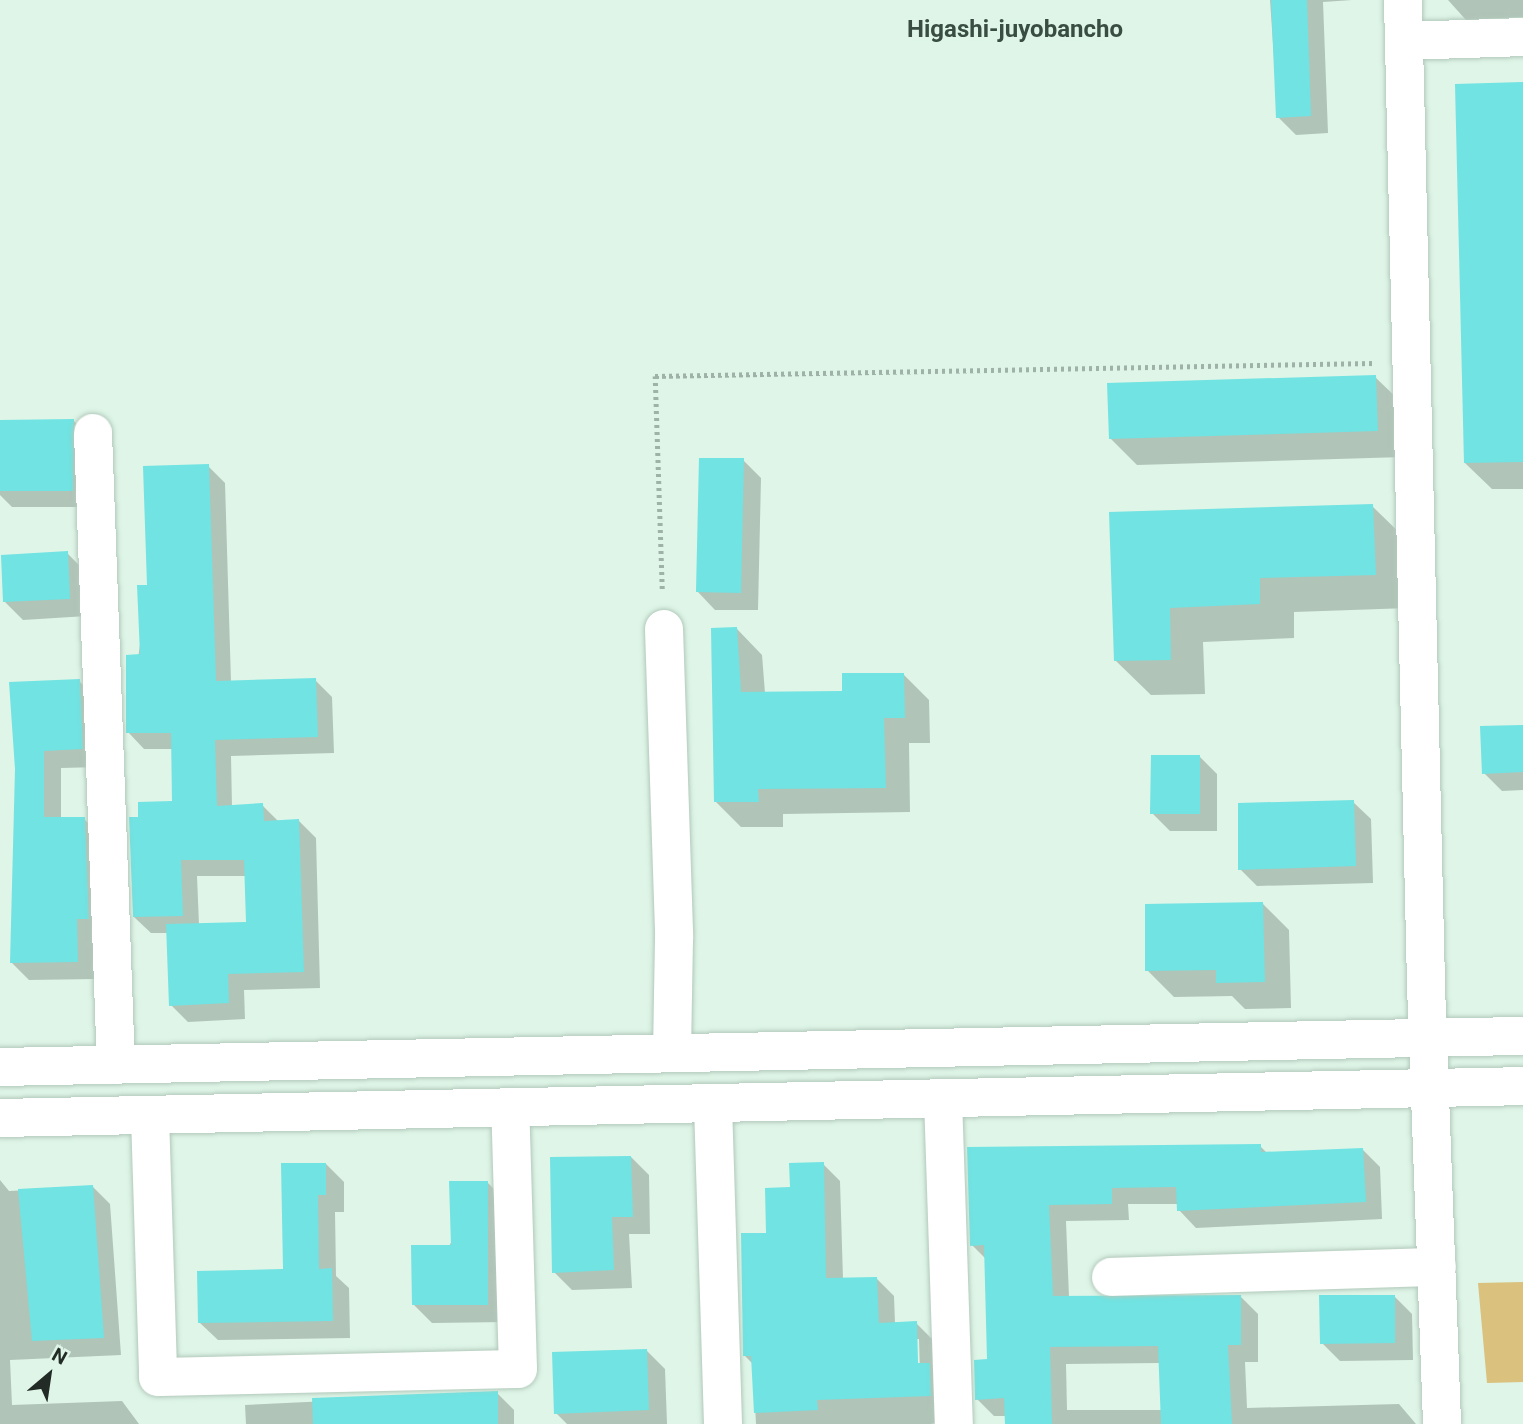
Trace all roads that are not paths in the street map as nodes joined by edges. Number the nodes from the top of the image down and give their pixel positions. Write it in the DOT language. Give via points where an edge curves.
graph roads {
  1 [pos="1403,0"];
  2 [pos="1523,37"];
  3 [pos="1404,41"];
  4 [pos="93,433"];
  5 [pos="664,629"];
  6 [pos="1523,1036"];
  7 [pos="1427,1038"];
  8 [pos="673,1054"];
  9 [pos="116,1065"];
  10 [pos="0,1067"];
  11 [pos="1523,1086"];
  12 [pos="1430,1088"];
  13 [pos="943,1098"];
  14 [pos="713,1105"];
  15 [pos="510,1108"];
  16 [pos="150,1116"];
  17 [pos="0,1118"];
  18 [pos="1437,1267"];
  19 [pos="1111,1277"];
  20 [pos="723,1424"];
  21 [pos="954,1424"];
  22 [pos="1442,1424"];
  1 -- 3 [label="street"];
  2 -- 3 [label="street"];
  3 -- 7 [label="street"];
  4 -- 9 [label="street"];
  5 -- 8 [label="street"];
  6 -- 7 [label="street"];
  7 -- 8 [label="street"];
  7 -- 12 [label="street"];
  8 -- 9 [label="street"];
  9 -- 10 [label="street"];
  11 -- 12 [label="street"];
  12 -- 13 [label="street"];
  12 -- 18 [label="street"];
  13 -- 14 [label="street"];
  13 -- 21 [label="street"];
  14 -- 15 [label="street"];
  14 -- 20 [label="street"];
  15 -- 16 [label="street"];
  15 -- 16 [label="street" via="518,1369 158,1377"];
  16 -- 17 [label="street"];
  18 -- 19 [label="street"];
  18 -- 22 [label="street"];
}
